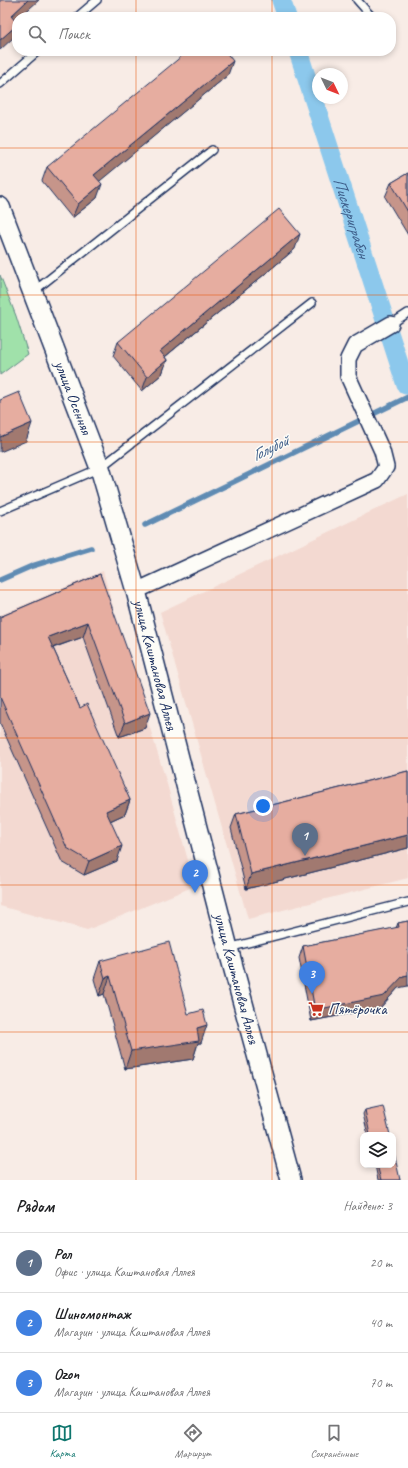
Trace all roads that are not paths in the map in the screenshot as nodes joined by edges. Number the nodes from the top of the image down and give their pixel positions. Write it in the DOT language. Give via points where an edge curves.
graph roads {
  1 [pos="97,0"];
  2 [pos="357,0"];
  3 [pos="83,12"];
  4 [pos="368,12"];
  5 [pos="32,56"];
  6 [pos="0,84"];
  7 [pos="212,150"];
  8 [pos="0,207"];
  9 [pos="32,292"];
  10 [pos="312,303"];
  11 [pos="408,313"];
  12 [pos="386,327"];
  13 [pos="100,468"];
  14 [pos="0,511"];
  15 [pos="136,591"];
  16 [pos="408,902"];
  17 [pos="228,948"];
  18 [pos="291,1180"];
  1 -- 3 [label="lane"];
  2 -- 4 [label="lane"];
  5 -- 6 [label="lane"];
  7 -- 9 [label="lane"];
  8 -- 9 [label="street, улица Осенняя"];
  9 -- 13 [label="street, улица Осенняя"];
  10 -- 13 [label="lane"];
  11 -- 12 [label="lane"];
  12 -- 15 [label="street" via="355,345 348,359 348,376 382,450 386,467 377,480"];
  13 -- 14 [label="lane"];
  13 -- 15 [label="street, улица Осенняя"];
  15 -- 17 [label="street, улица Каштановая Аллея"];
  16 -- 17 [label="lane"];
  17 -- 18 [label="street, улица Каштановая Аллея"];
}
